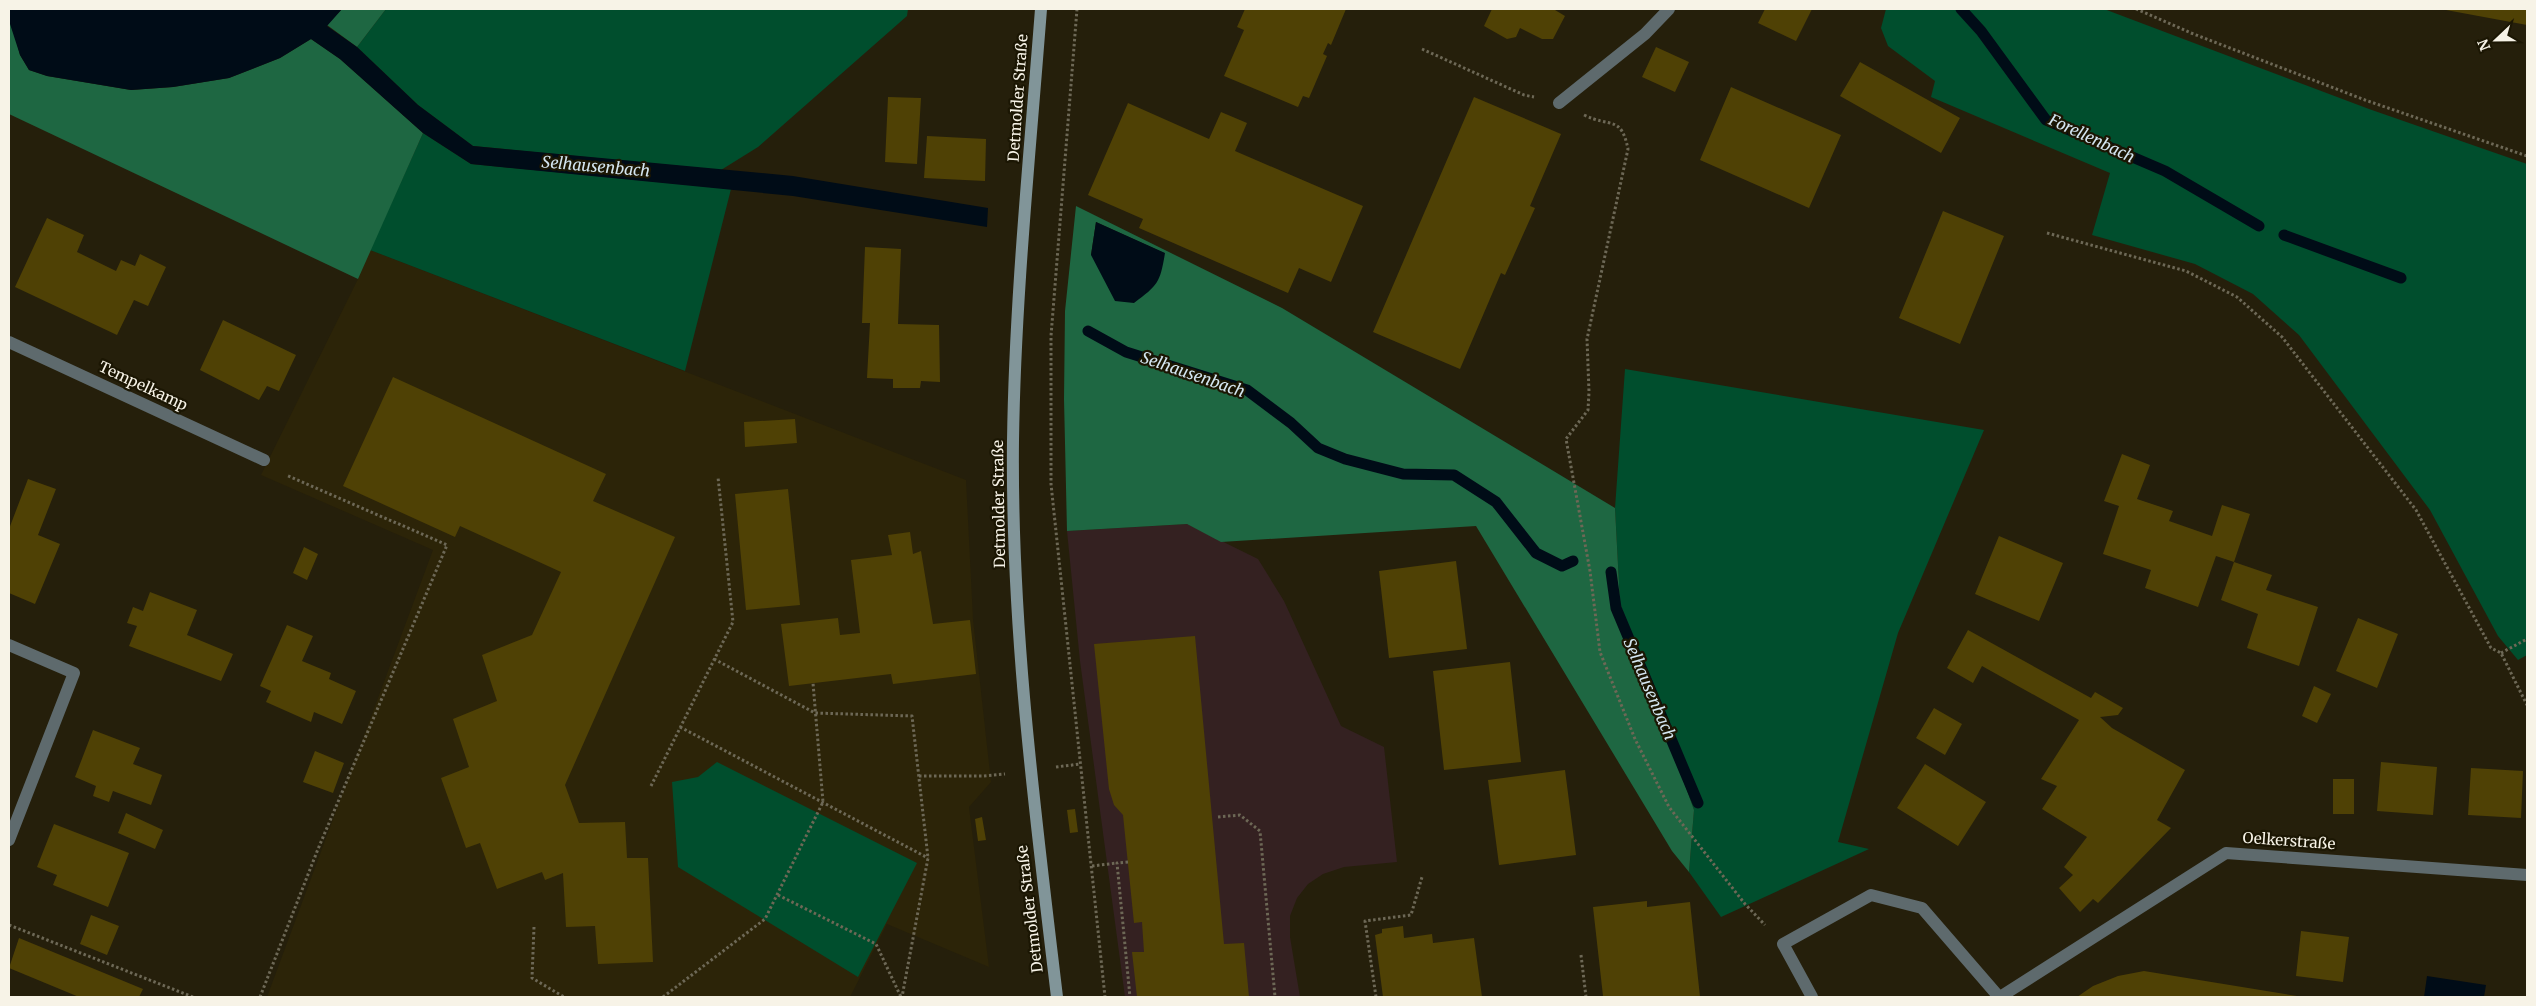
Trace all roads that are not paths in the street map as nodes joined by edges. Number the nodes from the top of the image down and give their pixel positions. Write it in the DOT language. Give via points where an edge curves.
graph roads {
  1 [pos="1041,9"];
  2 [pos="1669,9"];
  3 [pos="1559,103"];
  4 [pos="9,342"];
  5 [pos="264,460"];
  6 [pos="9,645"];
  7 [pos="9,840"];
  8 [pos="2527,875"];
  9 [pos="1057,997"];
  10 [pos="1812,997"];
  11 [pos="2000,997"];
  1 -- 9 [label="street, Detmolder Straße" via="1014,441 1015,554 1020,665"];
  2 -- 3 [label="street" via="1645,34"];
  4 -- 5 [label="street, Tempelkamp"];
  6 -- 7 [label="street" via="74,673"];
  8 -- 11 [label="street, Oelkerstraße" via="2226,853"];
  10 -- 11 [label="street" via="1783,944 1871,896 1922,908"];
}
